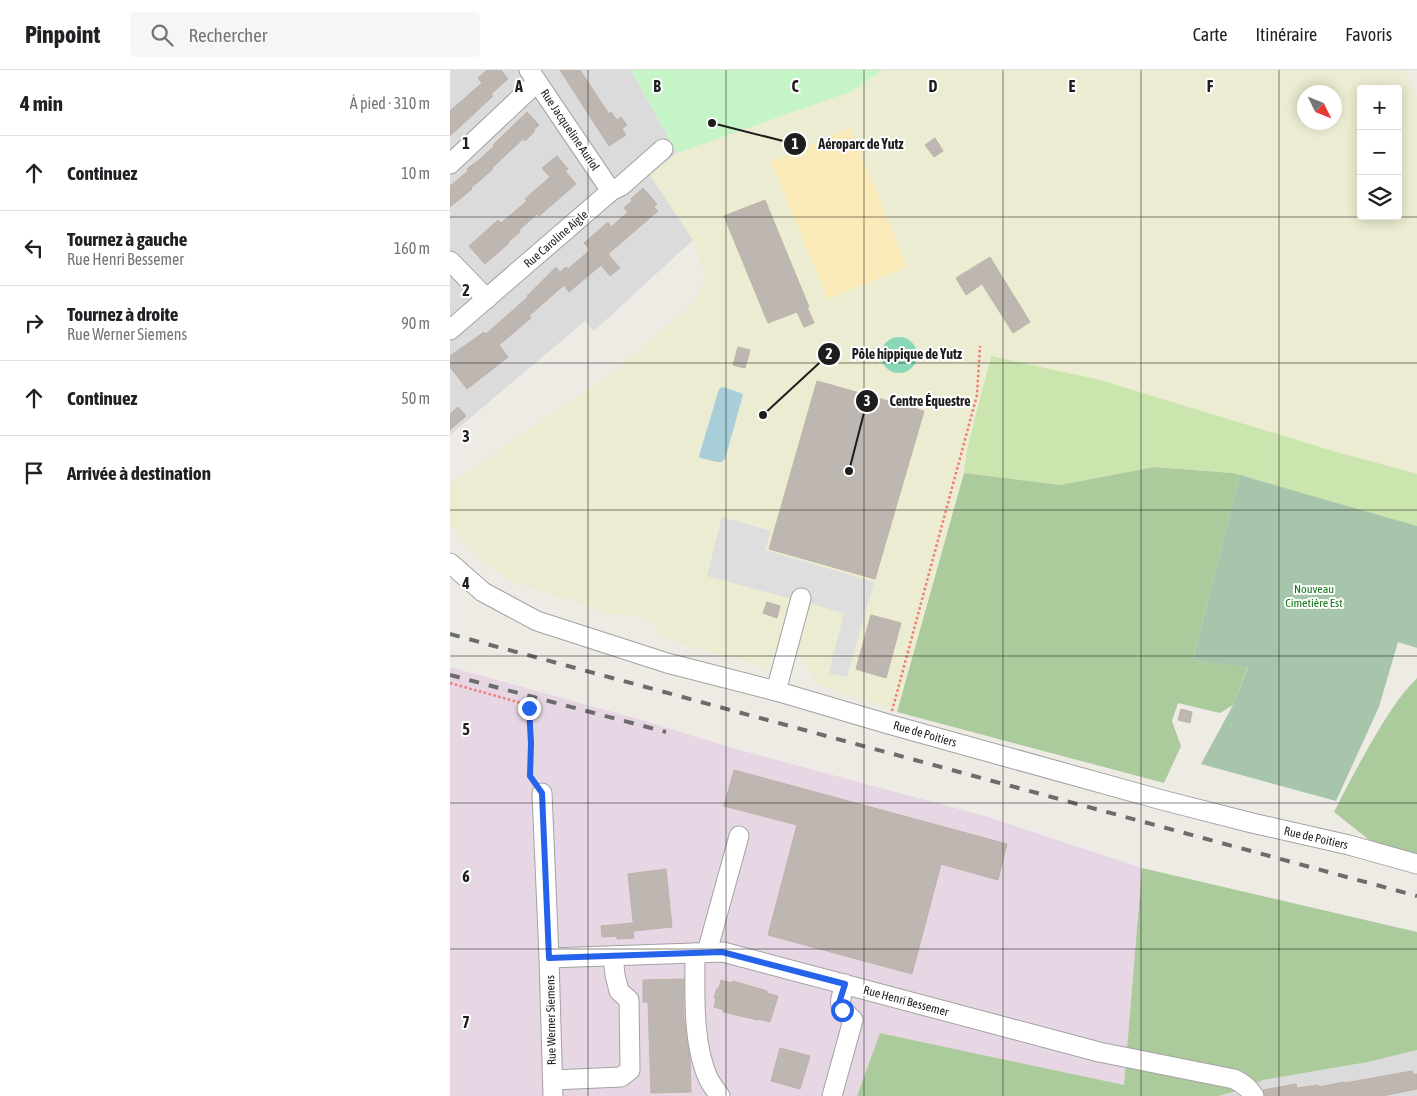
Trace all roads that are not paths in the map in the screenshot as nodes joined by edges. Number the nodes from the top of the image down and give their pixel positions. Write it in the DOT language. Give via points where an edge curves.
graph roads {
  1 [pos="533,76"];
  2 [pos="663,149"];
  3 [pos="450,164"];
  4 [pos="611,191"];
  5 [pos="450,261"];
  6 [pos="487,299"];
  7 [pos="450,330"];
  8 [pos="450,563"];
  9 [pos="801,598"];
  10 [pos="776,691"];
  11 [pos="542,793"];
  12 [pos="738,836"];
  13 [pos="1417,864"];
  14 [pos="701,953"];
  15 [pos="613,956"];
  16 [pos="549,958"];
  17 [pos="845,984"];
  18 [pos="553,1088"];
  19 [pos="1248,1095"];
  20 [pos="720,1096"];
  21 [pos="832,1096"];
  1 -- 3 [label="street"];
  1 -- 4 [label="street, Rue Jacqueline Auriol"];
  2 -- 4 [label="street, Rue Caroline Aigle"];
  4 -- 6 [label="street, Rue Caroline Aigle"];
  5 -- 6 [label="street"];
  6 -- 7 [label="street, Rue Caroline Aigle"];
  8 -- 10 [label="street, Rue de Poitiers" via="483,592 537,621 667,663"];
  9 -- 10 [label="street"];
  10 -- 13 [label="street, Rue de Poitiers" via="1162,800"];
  11 -- 16 [label="street, Rue Werner Siemens"];
  12 -- 14 [label="street"];
  14 -- 15 [label="street, Rue Henri Bessemer"];
  14 -- 17 [label="street, Rue Henri Bessemer" via="722,952"];
  14 -- 20 [label="street" via="696,1010 700,1055 709,1080"];
  15 -- 16 [label="street, Rue Henri Bessemer"];
  15 -- 18 [label="street" via="619,991 630,1000 630,1070 620,1077"];
  16 -- 18 [label="street, Rue Werner Siemens"];
  17 -- 19 [label="street, Rue Henri Bessemer" via="1099,1052 1234,1078 1250,1090"];
  17 -- 21 [label="street" via="839,1003 853,1020"];
}
